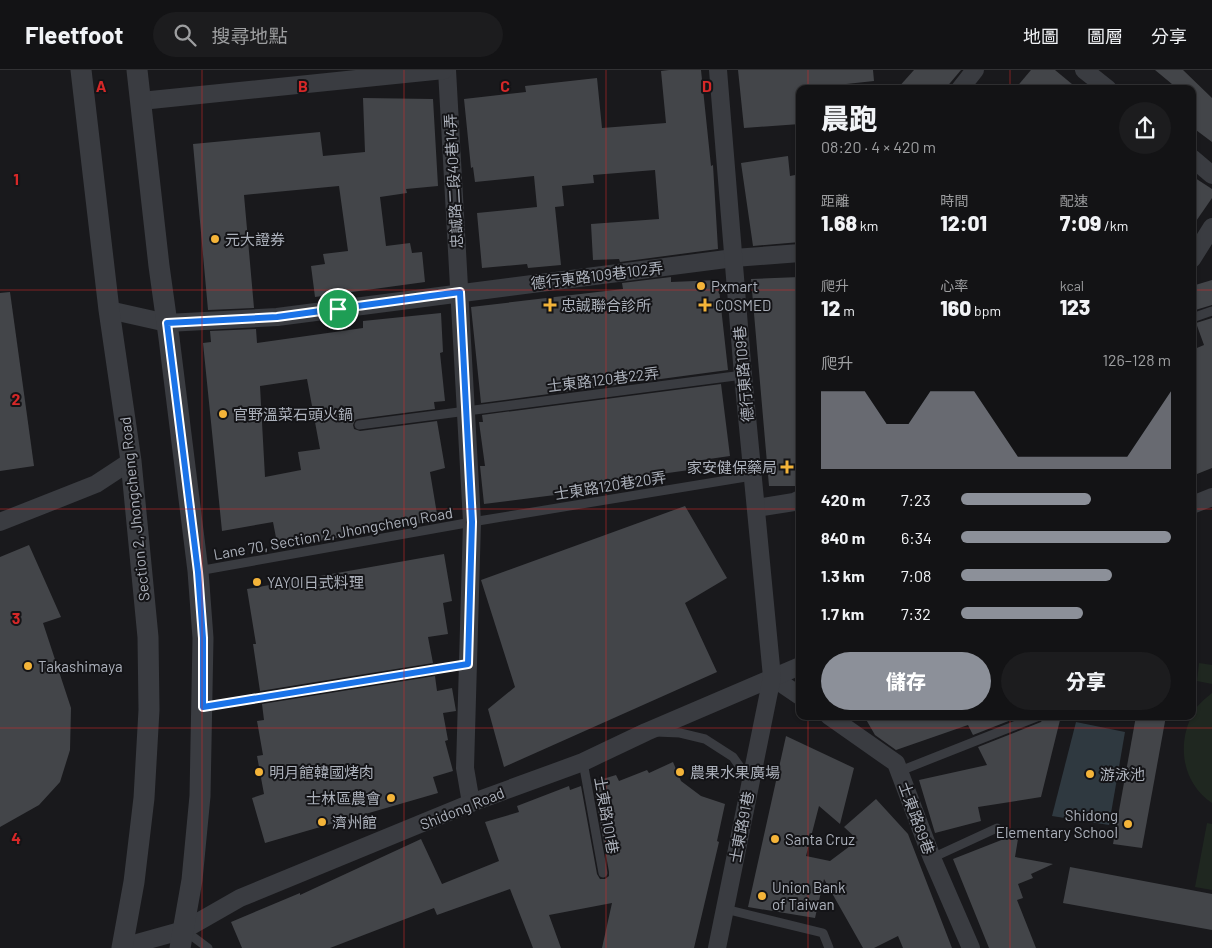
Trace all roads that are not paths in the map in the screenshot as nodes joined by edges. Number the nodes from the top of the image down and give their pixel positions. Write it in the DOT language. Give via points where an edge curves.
graph roads {
  1 [pos="81,70"];
  2 [pos="137,70"];
  3 [pos="445,70"];
  4 [pos="718,70"];
  5 [pos="975,70"];
  6 [pos="1084,70"];
  7 [pos="963,85"];
  8 [pos="1103,85"];
  9 [pos="141,101"];
  10 [pos="1196,161"];
  11 [pos="1212,173"];
  12 [pos="1212,227"];
  13 [pos="796,252"];
  14 [pos="1196,253"];
  15 [pos="734,258"];
  16 [pos="460,292"];
  17 [pos="109,310"];
  18 [pos="1212,312"];
  19 [pos="1196,317"];
  20 [pos="167,323"];
  21 [pos="743,375"];
  22 [pos="466,410"];
  23 [pos="359,425"];
  24 [pos="131,462"];
  25 [pos="752,476"];
  26 [pos="1212,497"];
  27 [pos="796,501"];
  28 [pos="1196,503"];
  29 [pos="756,508"];
  30 [pos="0,522"];
  31 [pos="472,522"];
  32 [pos="198,572"];
  33 [pos="468,664"];
  34 [pos="796,668"];
  35 [pos="772,677"];
  36 [pos="796,693"];
  37 [pos="203,707"];
  38 [pos="835,720"];
  39 [pos="1029,720"];
  40 [pos="646,732"];
  41 [pos="583,762"];
  42 [pos="900,771"];
  43 [pos="750,782"];
  44 [pos="471,803"];
  45 [pos="997,828"];
  46 [pos="932,858"];
  47 [pos="603,873"];
  48 [pos="725,909"];
  49 [pos="182,939"];
  50 [pos="120,948"];
  51 [pos="208,948"];
  52 [pos="717,948"];
  53 [pos="829,948"];
  54 [pos="971,948"];
  1 -- 17 [label="street, Section 2, Jhongcheng Road"];
  2 -- 9 [label="street"];
  3 -- 9 [label="street"];
  3 -- 16 [label="street, 忠誠路二段40巷14弄"];
  4 -- 15 [label="street, 德行東路109巷"];
  5 -- 7 [label="street"];
  6 -- 8 [label="street"];
  9 -- 20 [label="street"];
  10 -- 11 [label="street"];
  12 -- 14 [label="street"];
  13 -- 15 [label="street, 德行東路109巷102弄"];
  15 -- 16 [label="street, 德行東路109巷102弄"];
  15 -- 21 [label="street, 德行東路109巷"];
  16 -- 20 [label="street, 德行東路109巷102弄" via="277,317"];
  16 -- 22 [label="street, 忠誠路二段40巷14弄"];
  17 -- 20 [label="street, 德行東路109巷102弄"];
  17 -- 24 [label="street, Section 2, Jhongcheng Road"];
  18 -- 19 [label="lane"];
  20 -- 32 [label="street"];
  21 -- 22 [label="lane, 士東路120巷22弄"];
  21 -- 25 [label="street, 德行東路109巷"];
  22 -- 23 [label="lane, 士東路120巷22弄"];
  22 -- 31 [label="street, 忠誠路二段40巷14弄"];
  24 -- 30 [label="street" via="96,484"];
  24 -- 50 [label="street, Section 2, Jhongcheng Road" via="148,637 149,710 134,882"];
  25 -- 29 [label="street, 德行東路109巷"];
  25 -- 31 [label="lane, 士東路120巷20弄"];
  26 -- 28 [label="street"];
  27 -- 29 [label="street"];
  29 -- 35 [label="street, 德行東路109巷"];
  31 -- 32 [label="lane, Lane 70, Section 2, Jhongcheng Road"];
  31 -- 33 [label="street, 忠誠路二段40巷14弄"];
  32 -- 37 [label="street" via="203,638"];
  33 -- 37 [label="lane"];
  33 -- 44 [label="street, 忠誠路二段40巷14弄" via="466,768"];
  34 -- 35 [label="street, Shidong Road"];
  35 -- 36 [label="street"];
  35 -- 40 [label="street, Shidong Road"];
  35 -- 43 [label="street, 士東路91巷"];
  37 -- 49 [label="street" via="200,796 192,880"];
  38 -- 42 [label="street, 士東路89巷" via="896,763"];
  39 -- 42 [label="lane"];
  40 -- 41 [label="street, Shidong Road"];
  40 -- 43 [label="lane" via="705,739 733,757"];
  41 -- 44 [label="street, Shidong Road"];
  41 -- 47 [label="lane, 士東路101巷"];
  42 -- 46 [label="street, 士東路89巷"];
  43 -- 48 [label="street, 士東路91巷"];
  44 -- 49 [label="street, Shidong Road" via="240,898"];
  45 -- 46 [label="lane"];
  46 -- 54 [label="street, 士東路89巷"];
  48 -- 52 [label="street, 士東路91巷"];
  48 -- 53 [label="lane" via="823,933"];
  49 -- 50 [label="street, Shidong Road"];
  49 -- 51 [label="lane"];
}
